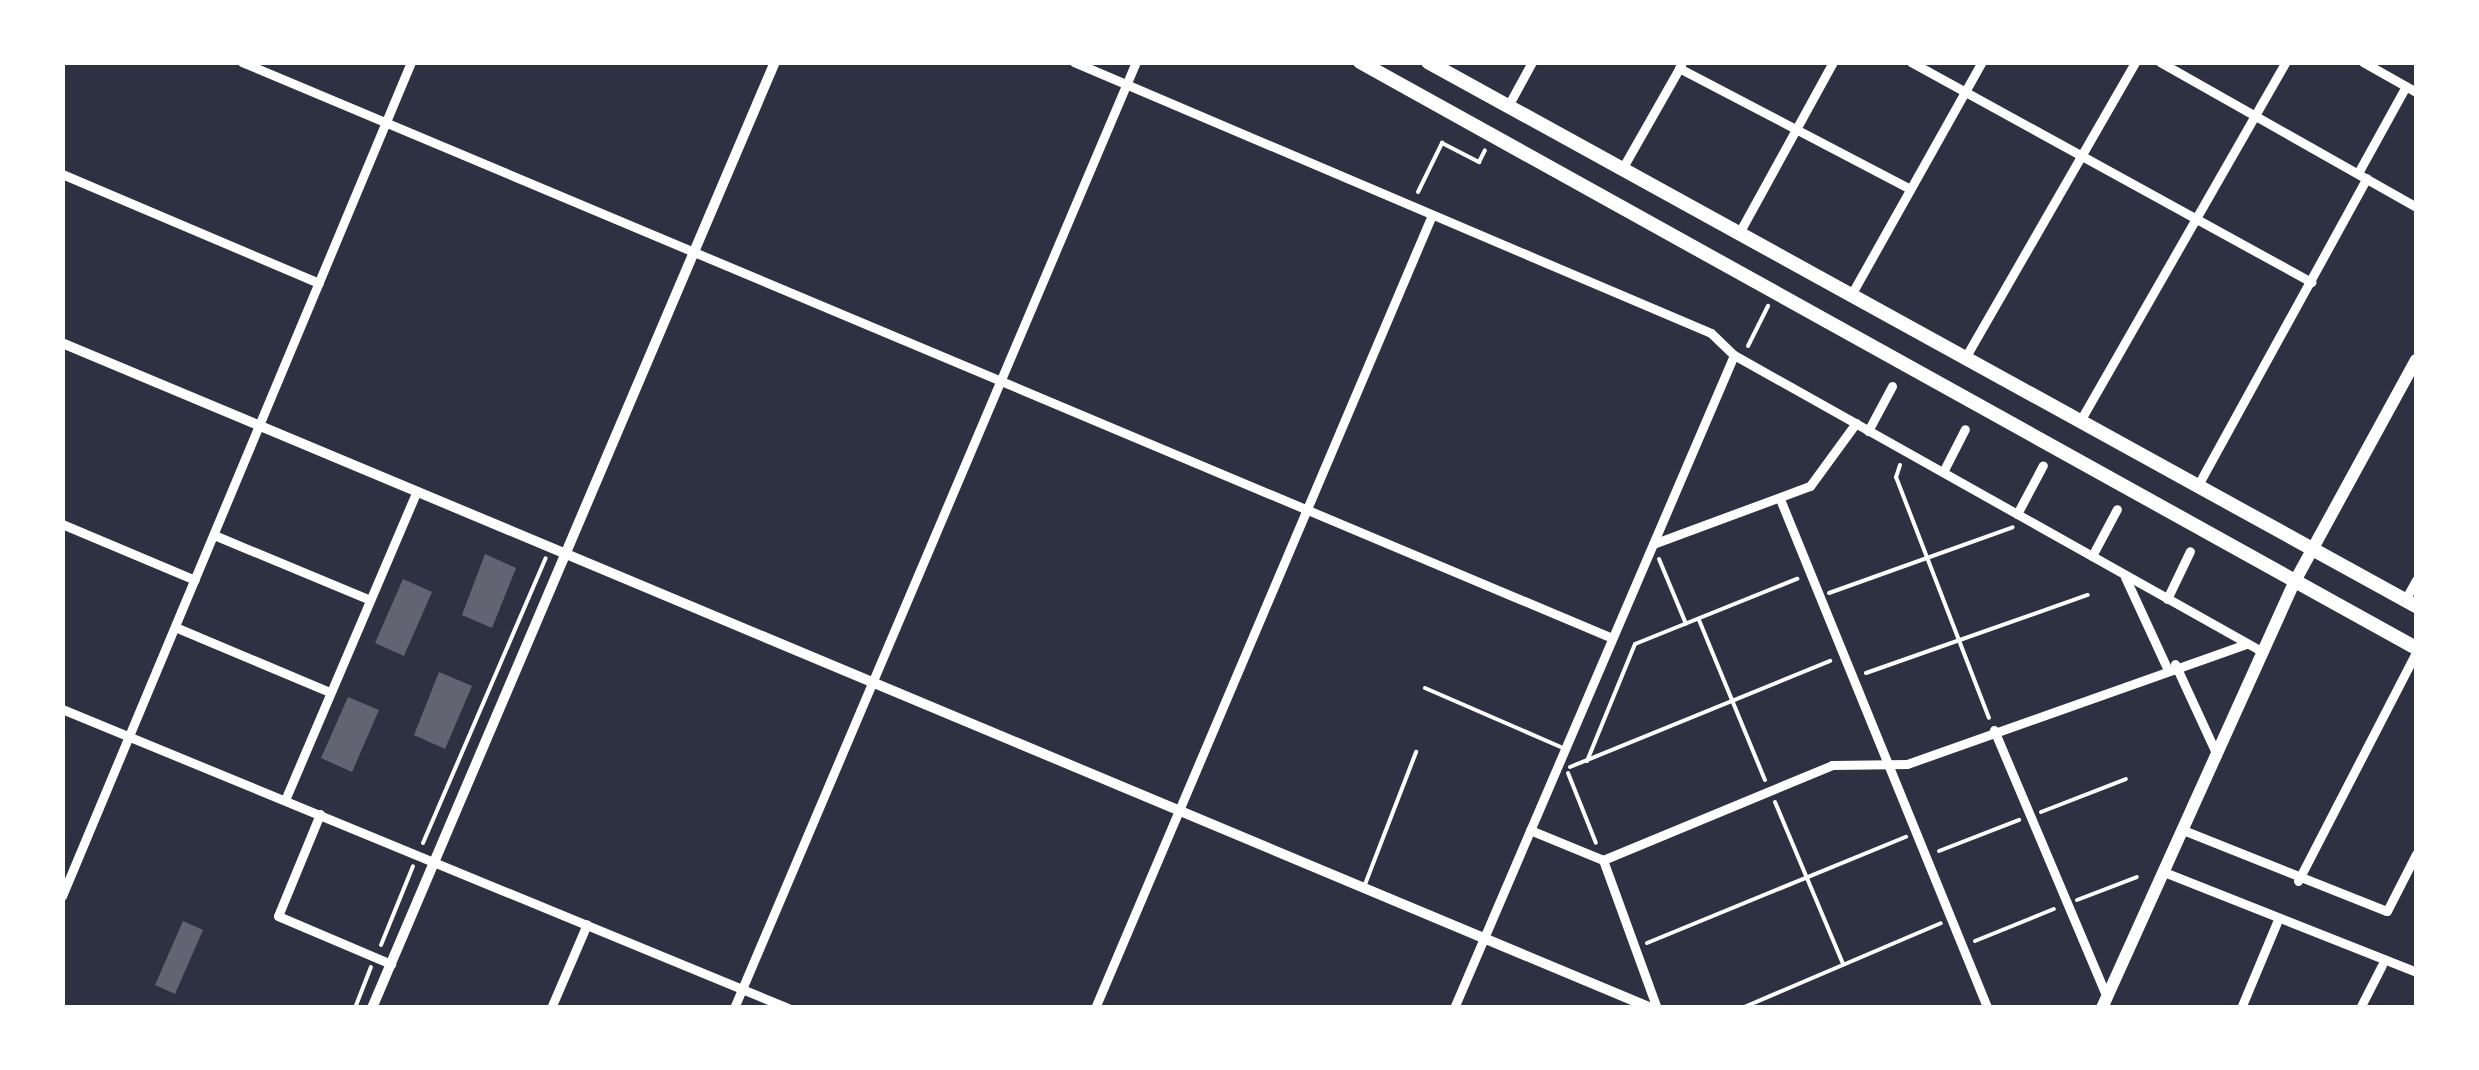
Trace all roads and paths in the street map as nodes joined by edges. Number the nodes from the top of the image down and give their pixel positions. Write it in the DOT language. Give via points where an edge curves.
graph roads {
  1 [pos="242,62"];
  2 [pos="412,62"];
  3 [pos="775,62"];
  4 [pos="1074,62"];
  5 [pos="1136,62"];
  6 [pos="1360,62"];
  7 [pos="1428,62"];
  8 [pos="1532,62"];
  9 [pos="1833,62"];
  10 [pos="1911,62"];
  11 [pos="1982,62"];
  12 [pos="2135,62"];
  13 [pos="2160,62"];
  14 [pos="2286,62"];
  15 [pos="2362,62"];
  16 [pos="1681,65"];
  17 [pos="1126,84"];
  18 [pos="2406,86"];
  19 [pos="1965,92"];
  20 [pos="2416,92"];
  21 [pos="1508,106"];
  22 [pos="2255,116"];
  23 [pos="386,124"];
  24 [pos="1796,129"];
  25 [pos="1493,136"];
  26 [pos="2082,156"];
  27 [pos="1622,169"];
  28 [pos="62,174"];
  29 [pos="2362,176"];
  30 [pos="1910,189"];
  31 [pos="1411,206"];
  32 [pos="2416,206"];
  33 [pos="1432,215"];
  34 [pos="2196,219"];
  35 [pos="1740,234"];
  36 [pos="693,255"];
  37 [pos="2311,282"];
  38 [pos="319,283"];
  39 [pos="1775,292"];
  40 [pos="1850,294"];
  41 [pos="62,342"];
  42 [pos="1737,357"];
  43 [pos="1966,358"];
  44 [pos="2416,360"];
  45 [pos="998,382"];
  46 [pos="1892,386"];
  47 [pos="2080,421"];
  48 [pos="1856,423"];
  49 [pos="260,425"];
  50 [pos="1965,428"];
  51 [pos="1868,430"];
  52 [pos="1906,452"];
  53 [pos="2043,466"];
  54 [pos="1943,472"];
  55 [pos="2198,485"];
  56 [pos="416,491"];
  57 [pos="1780,499"];
  58 [pos="2116,509"];
  59 [pos="1306,510"];
  60 [pos="2017,514"];
  61 [pos="62,524"];
  62 [pos="2013,527"];
  63 [pos="214,534"];
  64 [pos="1653,544"];
  65 [pos="2314,549"];
  66 [pos="2190,551"];
  67 [pos="568,554"];
  68 [pos="1928,556"];
  69 [pos="2092,556"];
  70 [pos="1810,574"];
  71 [pos="2124,574"];
  72 [pos="195,580"];
  73 [pos="2416,580"];
  74 [pos="2295,582"];
  75 [pos="2088,595"];
  76 [pos="1820,596"];
  77 [pos="2167,599"];
  78 [pos="370,600"];
  79 [pos="2411,603"];
  80 [pos="1686,624"];
  81 [pos="175,627"];
  82 [pos="1612,638"];
  83 [pos="1960,640"];
  84 [pos="2246,643"];
  85 [pos="2416,650"];
  86 [pos="2263,652"];
  87 [pos="1844,656"];
  88 [pos="2171,666"];
  89 [pos="1852,678"];
  90 [pos="874,682"];
  91 [pos="1425,688"];
  92 [pos="330,692"];
  93 [pos="62,709"];
  94 [pos="1994,730"];
  95 [pos="129,737"];
  96 [pos="1565,749"];
  97 [pos="1416,752"];
  98 [pos="2217,755"];
  99 [pos="1587,760"];
  100 [pos="1887,765"];
  101 [pos="1562,768"];
  102 [pos="285,800"];
  103 [pos="1179,810"];
  104 [pos="320,814"];
  105 [pos="1530,830"];
  106 [pos="2183,830"];
  107 [pos="1915,833"];
  108 [pos="2416,854"];
  109 [pos="434,860"];
  110 [pos="1603,860"];
  111 [pos="2164,872"];
  112 [pos="2137,877"];
  113 [pos="2298,882"];
  114 [pos="1364,887"];
  115 [pos="64,889"];
  116 [pos="2064,904"];
  117 [pos="1950,919"];
  118 [pos="2278,922"];
  119 [pos="587,924"];
  120 [pos="1484,938"];
  121 [pos="1961,946"];
  122 [pos="1637,948"];
  123 [pos="390,964"];
  124 [pos="2382,965"];
  125 [pos="2416,972"];
  126 [pos="742,988"];
  127 [pos="2105,1003"];
  128 [pos="1986,1006"];
  129 [pos="1648,1007"];
  130 [pos="372,1008"];
  131 [pos="551,1008"];
  132 [pos="734,1008"];
  133 [pos="788,1008"];
  134 [pos="1094,1008"];
  135 [pos="1454,1008"];
  136 [pos="1742,1008"];
  137 [pos="2242,1008"];
  138 [pos="2360,1008"];
  1 -- 23 [label="street"];
  2 -- 23 [label="street"];
  3 -- 36 [label="street"];
  4 -- 17 [label="street"];
  5 -- 17 [label="street"];
  6 -- 25 [label="highway"];
  7 -- 21 [label="highway"];
  8 -- 21 [label="street"];
  9 -- 24 [label="street"];
  10 -- 19 [label="street"];
  11 -- 19 [label="street"];
  12 -- 26 [label="street"];
  13 -- 22 [label="street"];
  14 -- 22 [label="street"];
  15 -- 18 [label="street"];
  16 -- 24 [label="street"];
  16 -- 27 [label="street"];
  17 -- 31 [label="street"];
  17 -- 45 [label="street"];
  18 -- 20 [label="street"];
  18 -- 29 [label="street"];
  19 -- 26 [label="street"];
  19 -- 30 [label="street"];
  21 -- 27 [label="highway"];
  22 -- 29 [label="street"];
  22 -- 34 [label="street"];
  23 -- 36 [label="street"];
  23 -- 38 [label="street"];
  24 -- 30 [label="street"];
  24 -- 35 [label="street"];
  25 -- 31 [label="path" via="1479,162 1442,143"];
  25 -- 39 [label="highway"];
  26 -- 34 [label="street"];
  26 -- 43 [label="street"];
  27 -- 35 [label="highway"];
  28 -- 38 [label="street"];
  29 -- 32 [label="street"];
  29 -- 37 [label="street"];
  30 -- 40 [label="street"];
  31 -- 33 [label="street"];
  33 -- 42 [label="street" via="1711,333"];
  33 -- 59 [label="street"];
  34 -- 37 [label="street"];
  34 -- 47 [label="street"];
  35 -- 40 [label="highway"];
  36 -- 45 [label="street"];
  36 -- 67 [label="street"];
  37 -- 55 [label="street"];
  38 -- 49 [label="street"];
  39 -- 42 [label="path"];
  39 -- 74 [label="highway"];
  40 -- 43 [label="highway"];
  41 -- 49 [label="street"];
  42 -- 48 [label="street"];
  42 -- 64 [label="street"];
  43 -- 47 [label="highway"];
  44 -- 65 [label="main road"];
  45 -- 59 [label="street"];
  45 -- 90 [label="street"];
  46 -- 51 [label="street"];
  47 -- 55 [label="highway"];
  48 -- 51 [label="street"];
  48 -- 57 [label="street" via="1820,478"];
  49 -- 56 [label="street"];
  49 -- 63 [label="street"];
  50 -- 54 [label="street"];
  51 -- 52 [label="street"];
  52 -- 54 [label="street"];
  52 -- 68 [label="path" via="1896,477"];
  53 -- 60 [label="street"];
  54 -- 60 [label="street"];
  55 -- 65 [label="highway"];
  56 -- 67 [label="street"];
  56 -- 78 [label="street"];
  57 -- 64 [label="street"];
  57 -- 70 [label="street"];
  58 -- 69 [label="street"];
  59 -- 82 [label="street"];
  59 -- 103 [label="street"];
  60 -- 69 [label="street"];
  61 -- 72 [label="street"];
  62 -- 68 [label="path"];
  63 -- 72 [label="street"];
  63 -- 78 [label="street"];
  64 -- 80 [label="path"];
  64 -- 82 [label="street"];
  65 -- 74 [label="main road"];
  65 -- 79 [label="highway"];
  66 -- 77 [label="street"];
  67 -- 90 [label="street"];
  67 -- 109 [label="street"];
  68 -- 76 [label="path"];
  68 -- 83 [label="path"];
  69 -- 71 [label="street"];
  70 -- 76 [label="street"];
  70 -- 80 [label="path"];
  71 -- 77 [label="street"];
  71 -- 88 [label="street"];
  72 -- 81 [label="street"];
  73 -- 79 [label="street"];
  74 -- 85 [label="highway"];
  74 -- 86 [label="main road"];
  75 -- 83 [label="path"];
  76 -- 87 [label="street"];
  77 -- 84 [label="street"];
  78 -- 92 [label="street"];
  80 -- 99 [label="path" via="1635,644"];
  81 -- 92 [label="street"];
  81 -- 95 [label="street"];
  82 -- 96 [label="street"];
  83 -- 89 [label="path"];
  83 -- 94 [label="path"];
  84 -- 86 [label="street"];
  84 -- 88 [label="street"];
  85 -- 113 [label="street"];
  86 -- 98 [label="main road"];
  87 -- 89 [label="street"];
  87 -- 99 [label="path"];
  88 -- 94 [label="street"];
  88 -- 98 [label="street"];
  89 -- 100 [label="street"];
  90 -- 103 [label="street"];
  90 -- 126 [label="street"];
  91 -- 96 [label="lane"];
  92 -- 102 [label="street"];
  93 -- 95 [label="street"];
  94 -- 100 [label="street"];
  94 -- 116 [label="street"];
  95 -- 102 [label="street"];
  95 -- 115 [label="street"];
  96 -- 101 [label="street"];
  97 -- 114 [label="lane"];
  98 -- 106 [label="main road"];
  99 -- 101 [label="path"];
  100 -- 107 [label="street"];
  100 -- 110 [label="street" via="1832,764"];
  101 -- 105 [label="street"];
  101 -- 110 [label="path"];
  102 -- 104 [label="street"];
  103 -- 114 [label="street"];
  103 -- 134 [label="street"];
  104 -- 109 [label="street"];
  104 -- 123 [label="street" via="278,916"];
  105 -- 110 [label="street"];
  105 -- 120 [label="street"];
  106 -- 111 [label="main road"];
  106 -- 113 [label="street"];
  107 -- 117 [label="street"];
  107 -- 122 [label="path"];
  108 -- 113 [label="street" via="2387,911"];
  109 -- 119 [label="street"];
  109 -- 123 [label="street"];
  110 -- 122 [label="street"];
  111 -- 118 [label="street"];
  111 -- 127 [label="main road"];
  112 -- 116 [label="path"];
  114 -- 120 [label="street"];
  116 -- 121 [label="path"];
  116 -- 127 [label="street"];
  117 -- 121 [label="street"];
  117 -- 136 [label="path"];
  118 -- 124 [label="street"];
  118 -- 137 [label="street"];
  119 -- 126 [label="street"];
  119 -- 131 [label="street"];
  120 -- 129 [label="street"];
  120 -- 135 [label="street"];
  121 -- 128 [label="street"];
  122 -- 129 [label="street"];
  123 -- 130 [label="street"];
  124 -- 125 [label="street"];
  124 -- 138 [label="street"];
  126 -- 132 [label="street"];
  126 -- 133 [label="street"];
}
